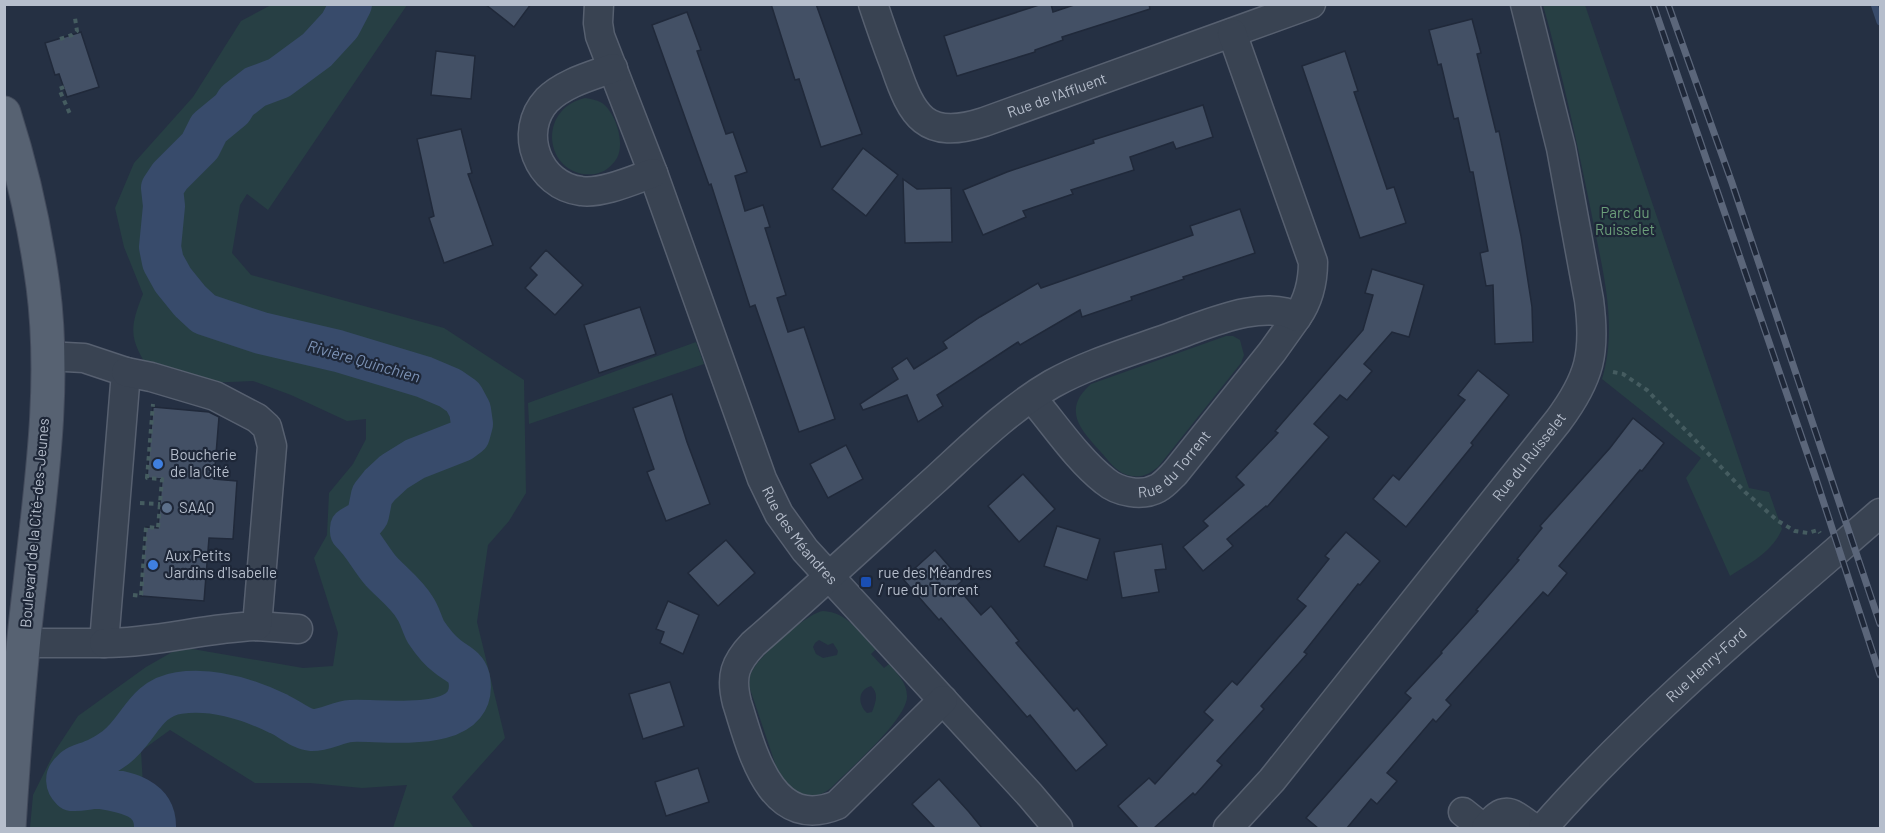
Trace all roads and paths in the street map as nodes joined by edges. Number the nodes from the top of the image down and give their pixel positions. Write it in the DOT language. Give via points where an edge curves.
graph roads {
  1 [pos="599,4"];
  2 [pos="873,4"];
  3 [pos="1311,4"];
  4 [pos="1526,4"];
  5 [pos="75,18"];
  6 [pos="1232,33"];
  7 [pos="60,39"];
  8 [pos="613,68"];
  9 [pos="64,87"];
  10 [pos="4,113"];
  11 [pos="70,114"];
  12 [pos="653,173"];
  13 [pos="1297,317"];
  14 [pos="46,356"];
  15 [pos="1589,366"];
  16 [pos="126,372"];
  17 [pos="1032,398"];
  18 [pos="153,407"];
  19 [pos="1881,513"];
  20 [pos="1834,552"];
  21 [pos="828,575"];
  22 [pos="141,596"];
  23 [pos="257,626"];
  24 [pos="298,629"];
  25 [pos="24,643"];
  26 [pos="104,643"];
  27 [pos="943,700"];
  28 [pos="1477,823"];
  29 [pos="9,828"];
  30 [pos="1058,828"];
  31 [pos="1228,828"];
  32 [pos="1533,828"];
  33 [pos="1543,828"];
  1 -- 8 [label="street, Rue des Méandres" via="600,36"];
  2 -- 6 [label="street, Rue de l'Affluent" via="910,106 928,123 944,128 984,122"];
  3 -- 6 [label="street, Rue de l'Affluent"];
  4 -- 15 [label="street, Rue du Ruisselet" via="1586,283 1592,320"];
  5 -- 7 [label="path" via="77,31"];
  6 -- 13 [label="street, Rue du Torrent" via="1313,262 1311,288"];
  8 -- 12 [label="street, Rue des Méandres"];
  8 -- 12 [label="street" via="565,87 546,102 534,122 534,151 551,178 582,192"];
  9 -- 11 [label="path" via="59,89"];
  10 -- 14 [label="main road, Boulevard de la Cité-des-Jeunes" via="25,186 43,286"];
  12 -- 21 [label="street, Rue des Méandres" via="762,479 790,532"];
  13 -- 17 [label="street" via="1257,311 1222,319 1072,374"];
  13 -- 17 [label="street, Rue du Torrent" via="1175,473 1150,491 1128,491 1106,482"];
  14 -- 16 [label="street" via="84,358"];
  14 -- 25 [label="main road, Boulevard de la Cité-des-Jeunes" via="44,463"];
  15 -- 20 [label="path" via="1623,374 1647,390 1778,521 1795,531 1818,530"];
  15 -- 31 [label="street, Rue du Ruisselet" via="1583,384 1558,421 1272,780"];
  16 -- 23 [label="street" via="216,396 267,427 272,447"];
  16 -- 26 [label="street"];
  17 -- 21 [label="street" via="984,435"];
  18 -- 22 [label="path" via="147,478 162,479 158,528 146,527"];
  19 -- 20 [label="street, Rue Henry-Ford"];
  20 -- 33 [label="street, Rue Henry-Ford" via="1633,734"];
  21 -- 27 [label="street, Rue des Méandres"];
  21 -- 27 [label="street" via="743,655 733,676 736,703 759,768 780,805 790,811 825,812 848,795"];
  23 -- 24 [label="street"];
  23 -- 26 [label="street"];
  25 -- 26 [label="street"];
  25 -- 29 [label="main road, Boulevard de la Cité-des-Jeunes"];
  27 -- 30 [label="street, Rue des Méandres"];
  28 -- 32 [label="street" via="1508,812"];
}
